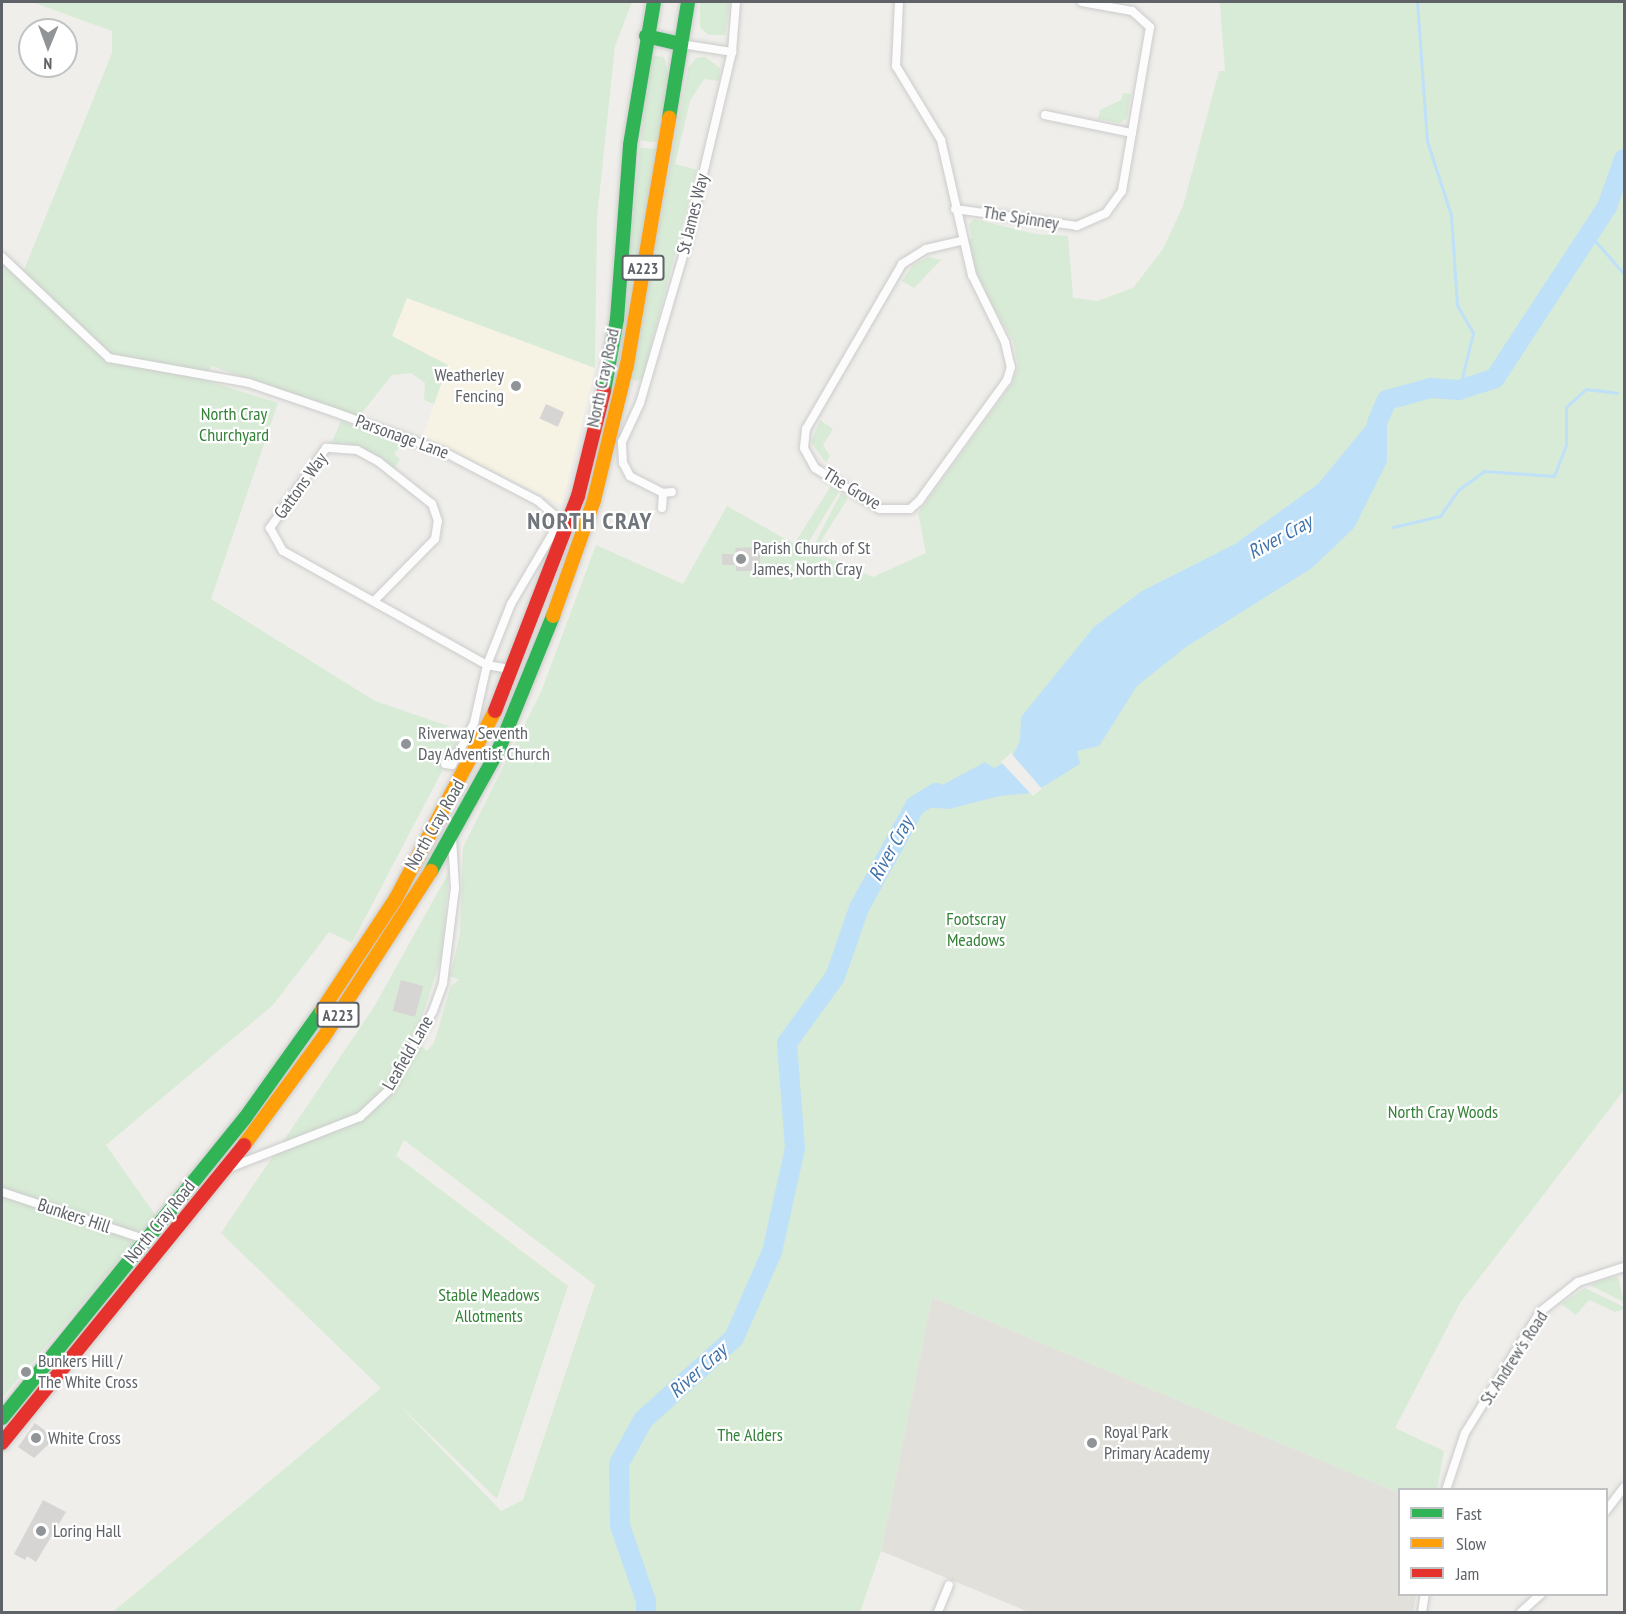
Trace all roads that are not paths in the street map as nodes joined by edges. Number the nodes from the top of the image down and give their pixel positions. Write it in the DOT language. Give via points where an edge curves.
graph roads {
  1 [pos="654,2"];
  2 [pos="688,2"];
  3 [pos="736,2"];
  4 [pos="899,2"];
  5 [pos="1082,2"];
  6 [pos="646,36"];
  7 [pos="681,44"];
  8 [pos="732,52"];
  9 [pos="1045,115"];
  10 [pos="1132,133"];
  11 [pos="955,210"];
  12 [pos="962,241"];
  13 [pos="2,257"];
  14 [pos="662,508"];
  15 [pos="374,601"];
  16 [pos="487,665"];
  17 [pos="514,670"];
  18 [pos="445,764"];
  19 [pos="452,838"];
  20 [pos="226,1169"];
  21 [pos="2,1192"];
  22 [pos="147,1240"];
  23 [pos="1624,1262"];
  24 [pos="1624,1267"];
  25 [pos="2,1418"];
  26 [pos="5,1439"];
  27 [pos="2,1454"];
  28 [pos="1624,1487"];
  29 [pos="1447,1488"];
  30 [pos="1608,1508"];
  31 [pos="949,1585"];
  32 [pos="1425,1596"];
  33 [pos="1539,1596"];
  34 [pos="938,1612"];
  35 [pos="1422,1612"];
  36 [pos="1521,1612"];
  1 -- 6 [label="main road, North Cray Road / A223"];
  2 -- 7 [label="main road, North Cray Road / A223"];
  3 -- 8 [label="street, St James Way"];
  4 -- 11 [label="street, The Grove" via="896,66 941,140"];
  5 -- 10 [label="street, The Spinney" via="1132,11 1150,27"];
  6 -- 7 [label="main road"];
  6 -- 17 [label="main road, North Cray Road / A223" via="630,145 617,319 604,391 578,496"];
  7 -- 8 [label="street"];
  7 -- 19 [label="main road, North Cray Road / A223" via="627,364 594,500 528,685"];
  8 -- 14 [label="street, St James Way" via="687,242 640,403 622,442 623,463 630,476 667,492"];
  9 -- 10 [label="street"];
  10 -- 11 [label="street, The Spinney" via="1122,191 1106,213 1092,222 1057,225"];
  11 -- 12 [label="street, The Grove"];
  12 -- 12 [label="street, The Grove" via="926,249 902,264 806,429 804,448 816,468 880,509 910,509 920,501 1007,380 1010,354 972,275"];
  13 -- 16 [label="street, Parsonage Lane" via="109,358 249,383 444,452 538,501 555,516 554,531 511,604"];
  15 -- 15 [label="street, Gattons Way" via="435,540 438,521 432,504 379,462 357,450 326,448 270,528 273,539 283,551"];
  15 -- 16 [label="street, Gattons Way"];
  16 -- 17 [label="street, Gattons Way"];
  16 -- 18 [label="street, Parsonage Lane" via="474,723 452,765"];
  17 -- 22 [label="main road, North Cray Road / A223" via="396,898 246,1118"];
  19 -- 20 [label="main road, North Cray Road / A223" via="323,1038"];
  19 -- 20 [label="street, Leafield Lane" via="455,888 443,983 428,1021 389,1090 360,1117"];
  20 -- 26 [label="main road, North Cray Road / A223"];
  21 -- 22 [label="street, Bunkers Hill"];
  22 -- 25 [label="main road, North Cray Road / A223"];
  23 -- 24 [label="street"];
  24 -- 29 [label="street, St. Andrew's Road" via="1578,1282 1540,1312 1465,1433"];
  26 -- 27 [label="street"];
  28 -- 30 [label="street"];
  31 -- 34 [label="street"];
  32 -- 35 [label="street"];
  33 -- 36 [label="street"];
}
